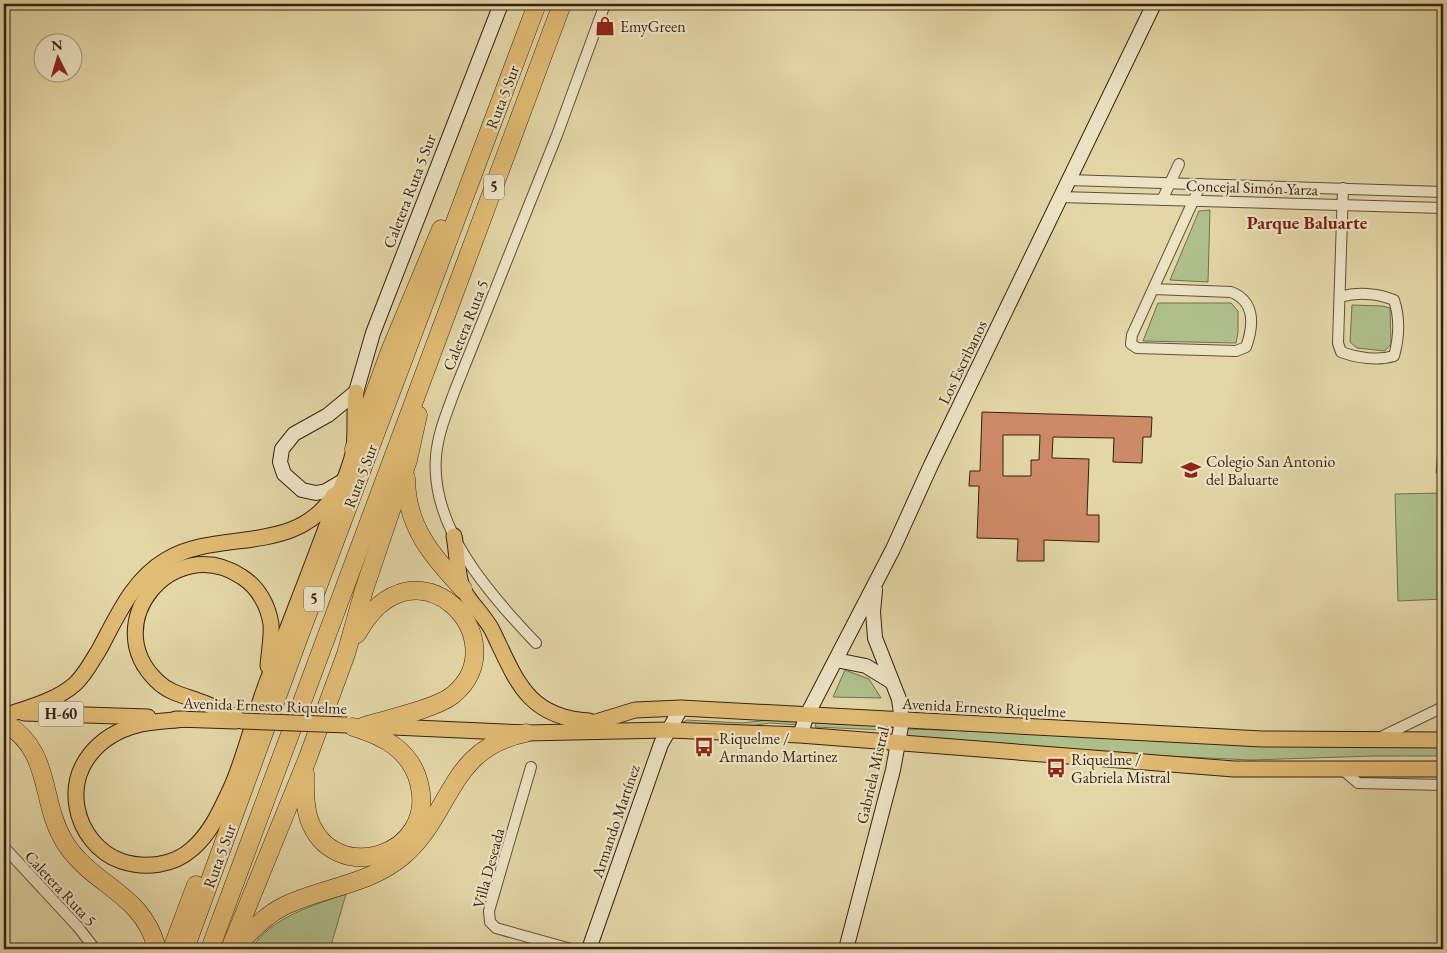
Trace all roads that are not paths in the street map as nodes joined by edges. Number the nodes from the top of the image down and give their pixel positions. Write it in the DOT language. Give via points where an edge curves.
graph roads {
  1 [pos="501,4"];
  2 [pos="537,4"];
  3 [pos="562,4"];
  4 [pos="605,4"];
  5 [pos="1154,4"];
  6 [pos="519,52"];
  7 [pos="1179,164"];
  8 [pos="1068,180"];
  9 [pos="1170,183"];
  10 [pos="1201,184"];
  11 [pos="1343,188"];
  12 [pos="1443,192"];
  13 [pos="1060,197"];
  14 [pos="1162,200"];
  15 [pos="1194,201"];
  16 [pos="1343,205"];
  17 [pos="1443,208"];
  18 [pos="1153,290"];
  19 [pos="1340,297"];
  20 [pos="425,370"];
  21 [pos="356,392"];
  22 [pos="354,449"];
  23 [pos="408,460"];
  24 [pos="343,481"];
  25 [pos="454,536"];
  26 [pos="877,580"];
  27 [pos="463,589"];
  28 [pos="536,643"];
  29 [pos="346,654"];
  30 [pos="836,660"];
  31 [pos="892,682"];
  32 [pos="267,683"];
  33 [pos="1443,707"];
  34 [pos="681,708"];
  35 [pos="807,714"];
  36 [pos="7,716"];
  37 [pos="185,719"];
  38 [pos="902,720"];
  39 [pos="242,721"];
  40 [pos="596,722"];
  41 [pos="356,726"];
  42 [pos="668,730"];
  43 [pos="526,733"];
  44 [pos="800,735"];
  45 [pos="1376,739"];
  46 [pos="1443,740"];
  47 [pos="899,743"];
  48 [pos="307,760"];
  49 [pos="531,768"];
  50 [pos="1443,769"];
  51 [pos="1343,770"];
  52 [pos="1443,785"];
  53 [pos="232,786"];
  54 [pos="4,847"];
  55 [pos="95,949"];
  56 [pos="157,949"];
  57 [pos="172,949"];
  58 [pos="185,949"];
  59 [pos="210,949"];
  60 [pos="231,949"];
  61 [pos="570,949"];
  62 [pos="590,949"];
  63 [pos="846,949"];
  1 -- 21 [label="main road, Caletera Ruta 5 Sur" via="373,333"];
  2 -- 6 [label="highway, Ruta 5 Sur / 5"];
  3 -- 20 [label="highway, Ruta 5 Sur / 5"];
  4 -- 25 [label="street, Caletera Ruta 5" via="441,430 436,458 438,487"];
  5 -- 8 [label="main road, Los Escribanos"];
  6 -- 22 [label="highway" via="474,149 397,332"];
  6 -- 58 [label="highway, Ruta 5 Sur / 5"];
  7 -- 9 [label="street"];
  8 -- 9 [label="street, Concejal Simón Yarza"];
  8 -- 13 [label="main road, Los Escribanos"];
  9 -- 10 [label="street, Concejal Simón Yarza"];
  9 -- 14 [label="street"];
  10 -- 11 [label="street, Concejal Simón Yarza"];
  10 -- 15 [label="street"];
  11 -- 12 [label="street, Concejal Simón Yarza"];
  11 -- 16 [label="street"];
  13 -- 14 [label="street, Concejal Simón Yarza"];
  13 -- 26 [label="main road, Los Escribanos"];
  14 -- 15 [label="street, Concejal Simón Yarza"];
  15 -- 16 [label="street, Concejal Simón Yarza"];
  15 -- 18 [label="street"];
  16 -- 17 [label="street, Concejal Simón Yarza"];
  16 -- 19 [label="street"];
  18 -- 18 [label="street" via="1231,292 1241,296 1252,314 1246,347 1236,351 1137,348 1131,344 1132,334"];
  19 -- 19 [label="street" via="1338,343 1341,352 1377,358 1394,356 1398,342 1394,300 1383,295"];
  20 -- 23 [label="highway"];
  20 -- 59 [label="highway, Ruta 5 Sur / 5"];
  21 -- 22 [label="main road"];
  21 -- 24 [label="main road" via="328,415 289,438 281,455 284,474 302,490 326,491"];
  22 -- 24 [label="main road"];
  23 -- 27 [label="highway" via="407,498 418,532 430,553"];
  23 -- 29 [label="highway"];
  24 -- 32 [label="main road"];
  24 -- 36 [label="main road" via="324,508 286,532 192,550 156,566 130,594 94,659 75,684"];
  25 -- 27 [label="main road"];
  25 -- 28 [label="street, Caletera Ruta 5" via="490,589"];
  26 -- 30 [label="main road, Los Escribanos"];
  26 -- 31 [label="main road, Gabriela Mistral" via="874,632"];
  27 -- 40 [label="main road" via="486,620 514,679 530,698 560,715"];
  29 -- 41 [label="highway" via="361,627 379,605 387,598 407,591 427,592 446,600 462,613 471,631 474,650 466,679 453,694 427,707"];
  29 -- 48 [label="highway"];
  30 -- 31 [label="main road" via="866,666"];
  30 -- 35 [label="main road, Los Escribanos"];
  31 -- 38 [label="main road, Gabriela Mistral"];
  32 -- 39 [label="main road" via="271,637 268,614 259,594 244,578 225,568 192,566 162,578 148,594 138,613 136,635 140,656 151,675 177,694"];
  32 -- 53 [label="main road"];
  33 -- 45 [label="street"];
  34 -- 35 [label="main road, Avenida Ernesto Riquelme"];
  34 -- 40 [label="main road, Avenida Ernesto Riquelme" via="635,710"];
  34 -- 42 [label="main road, Armando Martínez"];
  35 -- 38 [label="main road, Avenida Ernesto Riquelme"];
  35 -- 44 [label="main road, Los Escribanos"];
  36 -- 37 [label="main road, Avenida Ernesto Riquelme / H-60"];
  36 -- 56 [label="highway" via="37,757 56,822 69,849 140,912 152,932"];
  37 -- 39 [label="main road, Avenida Ernesto Riquelme / H-60"];
  37 -- 53 [label="main road" via="138,724 119,731 90,754 80,774 76,796 80,818 91,838 107,854 128,863 150,866 172,861 200,841 216,819"];
  38 -- 45 [label="main road, Avenida Ernesto Riquelme" via="1262,739"];
  38 -- 47 [label="main road, Gabriela Mistral"];
  39 -- 41 [label="main road, Avenida Ernesto Riquelme, bridge"];
  40 -- 43 [label="main road, Avenida Ernesto Riquelme"];
  41 -- 43 [label="main road, Avenida Ernesto Riquelme"];
  41 -- 48 [label="highway" via="381,737 402,752 413,766 422,804 418,821 404,841 383,854 367,857 340,853 324,843 309,818 305,786"];
  42 -- 43 [label="main road, Avenida Ernesto Riquelme"];
  42 -- 44 [label="main road, Avenida Ernesto Riquelme"];
  42 -- 62 [label="main road, Armando Martínez"];
  43 -- 60 [label="highway" via="496,742 466,765 422,836 403,856 372,875 284,906 257,924"];
  44 -- 47 [label="main road, Avenida Ernesto Riquelme"];
  45 -- 46 [label="main road, Avenida Ernesto Riquelme"];
  47 -- 51 [label="main road, Avenida Ernesto Riquelme" via="1234,769"];
  47 -- 63 [label="main road, Gabriela Mistral"];
  48 -- 60 [label="highway"];
  49 -- 61 [label="street, Villa Deseada" via="489,911 490,922 496,928"];
  50 -- 51 [label="main road, Avenida Ernesto Riquelme"];
  51 -- 52 [label="street" via="1358,783"];
  53 -- 57 [label="highway"];
  54 -- 55 [label="street, Caletera Ruta 5"];
}
